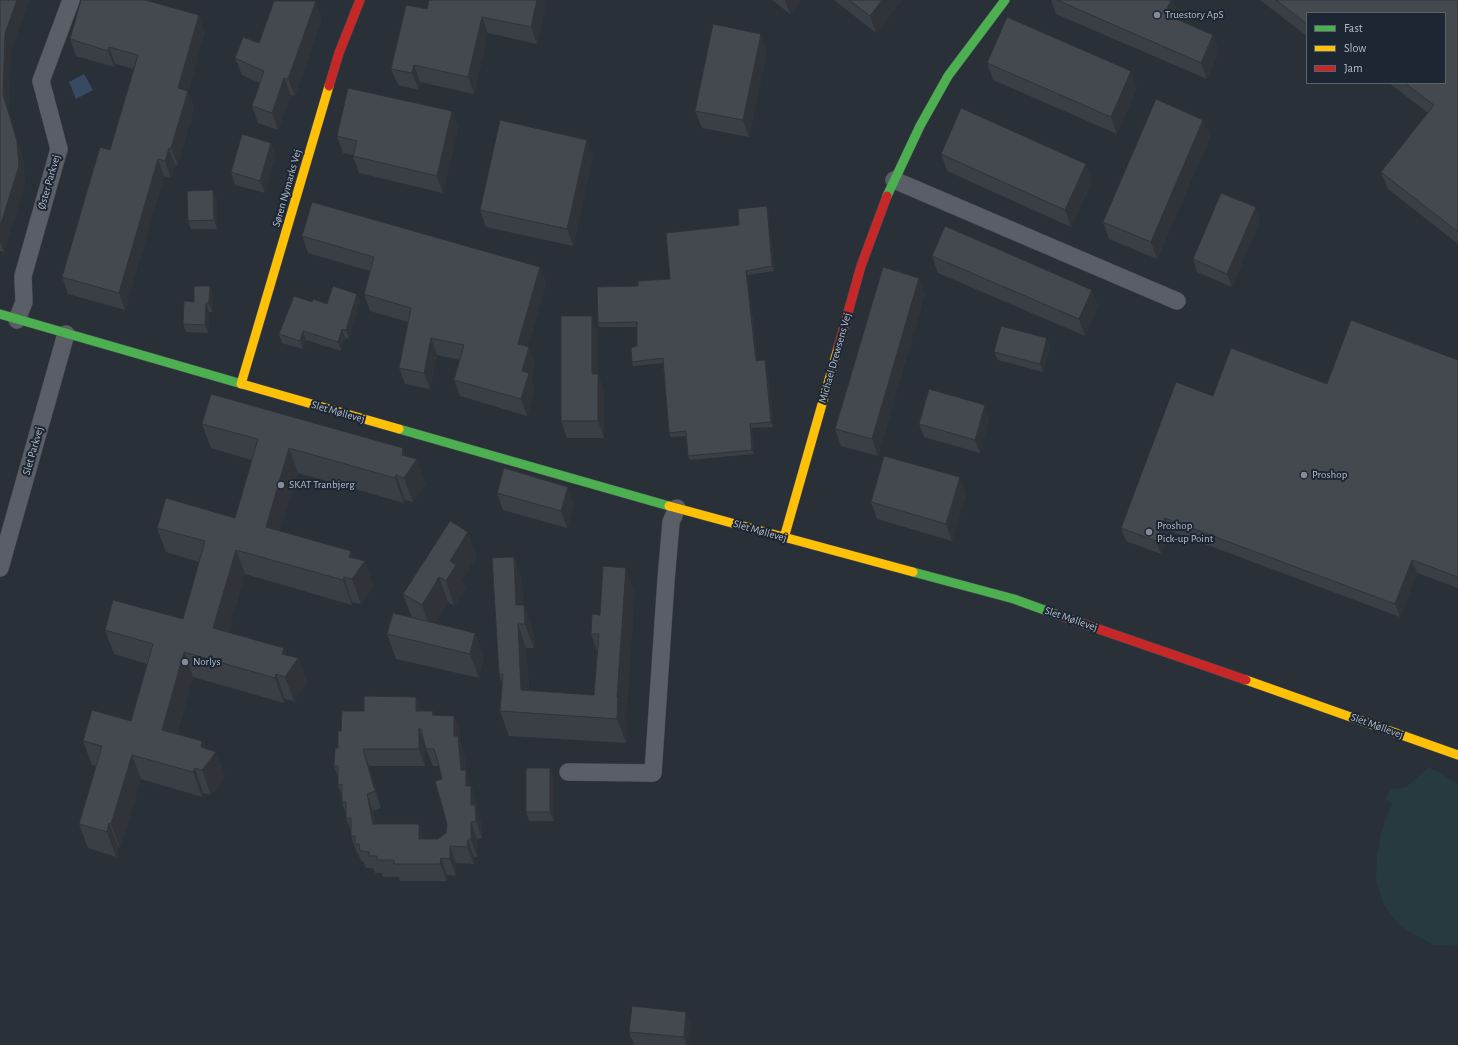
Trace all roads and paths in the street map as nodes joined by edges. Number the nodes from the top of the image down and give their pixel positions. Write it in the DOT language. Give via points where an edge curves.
graph roads {
  1 [pos="70,0"];
  2 [pos="360,0"];
  3 [pos="1005,0"];
  4 [pos="894,180"];
  5 [pos="1177,301"];
  6 [pos="0,314"];
  7 [pos="17,320"];
  8 [pos="66,334"];
  9 [pos="241,384"];
  10 [pos="677,508"];
  11 [pos="784,538"];
  12 [pos="0,568"];
  13 [pos="1458,755"];
  14 [pos="568,772"];
  1 -- 7 [label="street, Øster Parkvej" via="41,81 59,149 23,276 24,302"];
  2 -- 9 [label="street, Søren Nymarks Vej" via="339,53"];
  3 -- 4 [label="street, Michael Drewsens Vej" via="948,76"];
  4 -- 5 [label="street"];
  4 -- 11 [label="street, Michael Drewsens Vej" via="862,266"];
  6 -- 7 [label="street, Slet Møllevej"];
  7 -- 8 [label="street, Slet Møllevej"];
  8 -- 9 [label="street, Slet Møllevej"];
  8 -- 12 [label="street, Slet Parkvej"];
  9 -- 10 [label="street, Slet Møllevej"];
  10 -- 11 [label="street, Slet Møllevej"];
  10 -- 14 [label="street" via="671,522 653,773"];
  11 -- 13 [label="street, Slet Møllevej" via="1014,599"];
}
